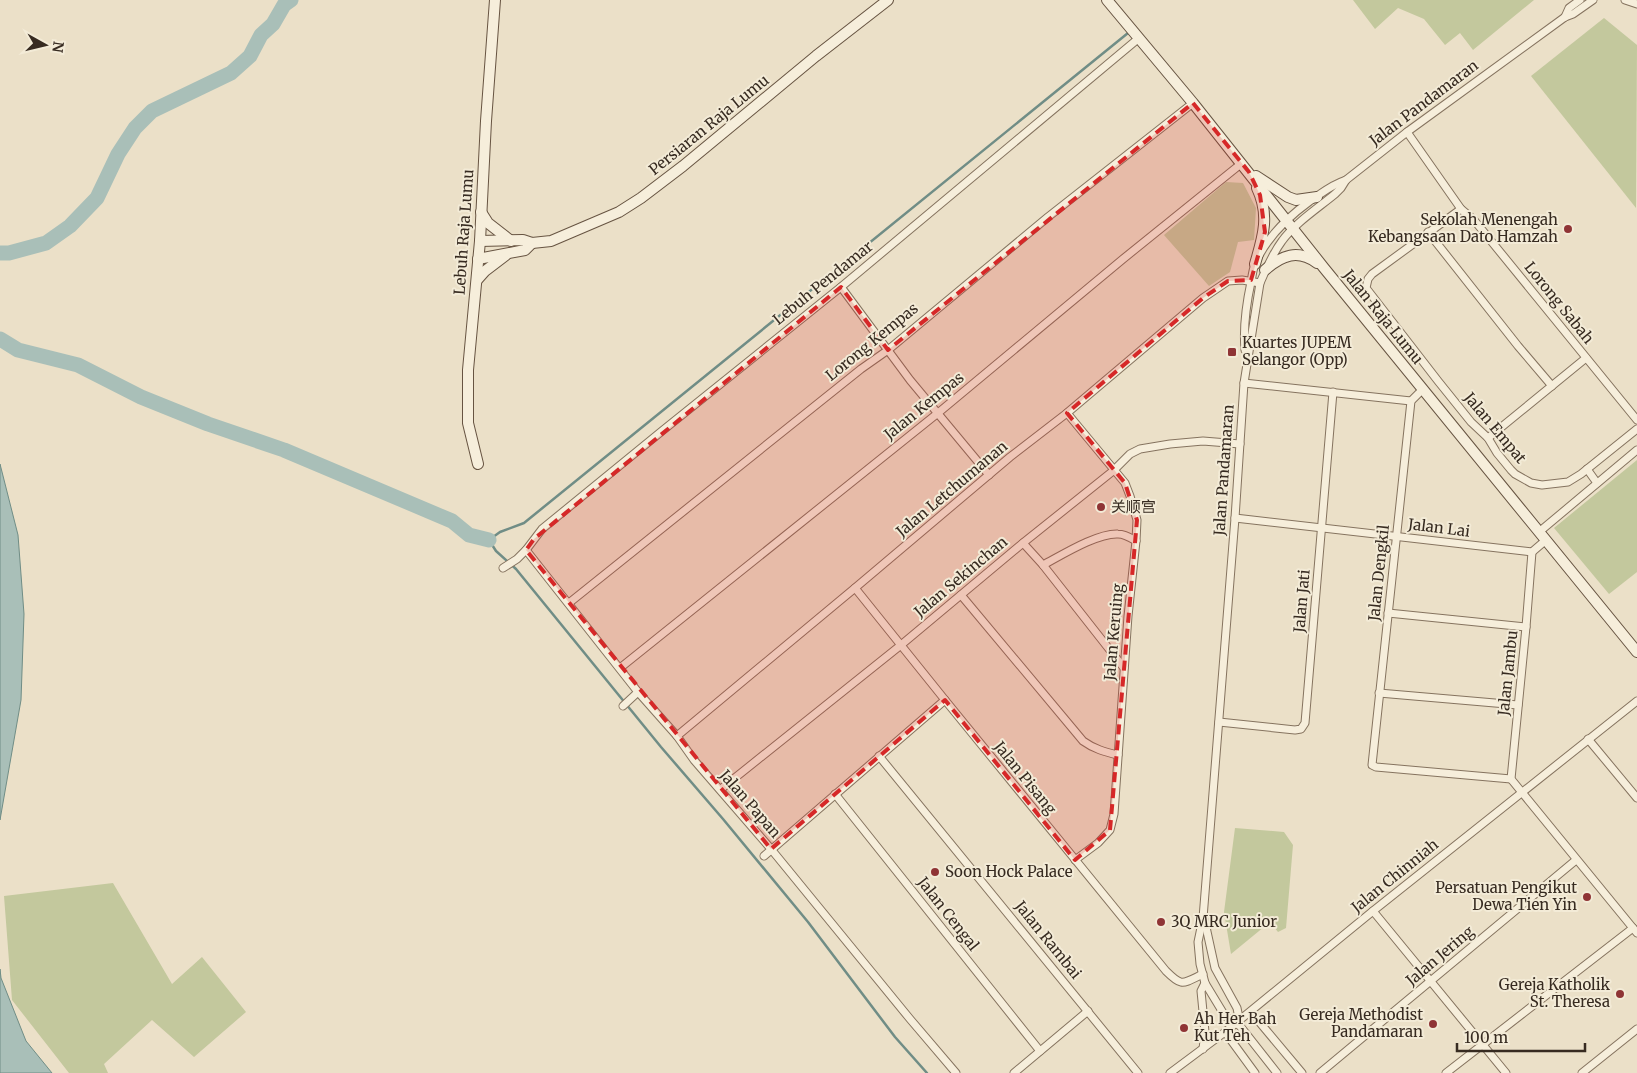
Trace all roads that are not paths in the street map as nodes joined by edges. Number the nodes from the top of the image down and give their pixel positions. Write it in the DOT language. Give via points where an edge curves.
graph roads {
  1 [pos="495,0"];
  2 [pos="888,0"];
  3 [pos="1107,0"];
  4 [pos="1580,0"];
  5 [pos="1593,0"];
  6 [pos="1625,0"];
  7 [pos="1637,4"];
  8 [pos="1565,17"];
  9 [pos="1139,38"];
  10 [pos="1193,103"];
  11 [pos="1407,132"];
  12 [pos="1242,163"];
  13 [pos="1249,172"];
  14 [pos="1346,180"];
  15 [pos="1316,197"];
  16 [pos="1461,209"];
  17 [pos="480,211"];
  18 [pos="1290,225"];
  19 [pos="1428,232"];
  20 [pos="480,241"];
  21 [pos="511,241"];
  22 [pos="532,243"];
  23 [pos="508,253"];
  24 [pos="478,258"];
  25 [pos="1255,264"];
  26 [pos="1324,268"];
  27 [pos="1266,270"];
  28 [pos="477,280"];
  29 [pos="1251,280"];
  30 [pos="1260,283"];
  31 [pos="841,287"];
  32 [pos="888,350"];
  33 [pos="1586,358"];
  34 [pos="1246,361"];
  35 [pos="1244,383"];
  36 [pos="1552,386"];
  37 [pos="1423,389"];
  38 [pos="1333,392"];
  39 [pos="1412,401"];
  40 [pos="1067,413"];
  41 [pos="938,414"];
  42 [pos="1637,420"];
  43 [pos="1637,429"];
  44 [pos="1488,438"];
  45 [pos="1240,444"];
  46 [pos="1637,450"];
  47 [pos="478,464"];
  48 [pos="1587,470"];
  49 [pos="1113,471"];
  50 [pos="989,475"];
  51 [pos="1597,482"];
  52 [pos="1235,518"];
  53 [pos="1322,528"];
  54 [pos="1542,536"];
  55 [pos="1397,537"];
  56 [pos="1136,541"];
  57 [pos="1023,543"];
  58 [pos="526,550"];
  59 [pos="1532,552"];
  60 [pos="1043,565"];
  61 [pos="503,568"];
  62 [pos="855,588"];
  63 [pos="961,595"];
  64 [pos="569,603"];
  65 [pos="1388,613"];
  66 [pos="1526,627"];
  67 [pos="901,645"];
  68 [pos="1637,652"];
  69 [pos="620,668"];
  70 [pos="1124,668"];
  71 [pos="1380,693"];
  72 [pos="636,694"];
  73 [pos="945,700"];
  74 [pos="1637,701"];
  75 [pos="1518,705"];
  76 [pos="623,706"];
  77 [pos="1219,722"];
  78 [pos="677,736"];
  79 [pos="1588,739"];
  80 [pos="1118,755"];
  81 [pos="879,756"];
  82 [pos="1511,779"];
  83 [pos="721,789"];
  84 [pos="1521,792"];
  85 [pos="836,794"];
  86 [pos="1637,798"];
  87 [pos="771,849"];
  88 [pos="764,856"];
  89 [pos="1075,860"];
  90 [pos="1576,860"];
  91 [pos="1373,911"];
  92 [pos="1204,918"];
  93 [pos="1635,931"];
  94 [pos="1202,974"];
  95 [pos="1430,982"];
  96 [pos="1205,983"];
  97 [pos="1088,1011"];
  98 [pos="1251,1012"];
  99 [pos="1239,1023"];
  100 [pos="1637,1029"];
  101 [pos="1225,1032"];
  102 [pos="1482,1044"];
  103 [pos="1204,1049"];
  104 [pos="1040,1051"];
  105 [pos="956,1073"];
  106 [pos="1014,1073"];
  107 [pos="1138,1073"];
  108 [pos="1170,1073"];
  109 [pos="1255,1073"];
  110 [pos="1277,1073"];
  111 [pos="1302,1073"];
  112 [pos="1320,1073"];
  113 [pos="1446,1073"];
  114 [pos="1506,1073"];
  115 [pos="1582,1073"];
  1 -- 17 [label="street, Lebuh Raja Lumu"];
  2 -- 22 [label="street, Persiaran Raja Lumu" via="641,198 619,212 561,238"];
  3 -- 9 [label="street, Jalan Raja Lumu"];
  4 -- 8 [label="street"];
  5 -- 8 [label="street, Jalan Pandamaran"];
  6 -- 7 [label="street"];
  8 -- 11 [label="street, Jalan Pandamaran"];
  9 -- 10 [label="street, Jalan Raja Lumu"];
  9 -- 31 [label="street, Lebuh Pendamar"];
  10 -- 12 [label="street, Jalan Raja Lumu"];
  10 -- 32 [label="street, Lorong Kempas" via="1048,217"];
  11 -- 14 [label="street, Jalan Pandamaran"];
  11 -- 16 [label="street, Lorong Sabah"];
  12 -- 13 [label="street, Jalan Raja Lumu"];
  12 -- 41 [label="street, Jalan Kempas"];
  13 -- 15 [label="street" via="1296,200"];
  13 -- 18 [label="street, Jalan Raja Lumu"];
  13 -- 25 [label="street" via="1260,195 1265,232"];
  14 -- 15 [label="street" via="1331,185"];
  14 -- 18 [label="street, Jalan Pandamaran" via="1335,194"];
  15 -- 18 [label="street"];
  16 -- 19 [label="street"];
  16 -- 33 [label="street, Lorong Sabah" via="1480,227"];
  17 -- 20 [label="street, Lebuh Raja Lumu"];
  17 -- 21 [label="street" via="488,223"];
  18 -- 25 [label="street" via="1268,242"];
  18 -- 26 [label="street, Jalan Raja Lumu"];
  18 -- 27 [label="street, Jalan Pandamaran"];
  19 -- 36 [label="street"];
  19 -- 44 [label="street, Jalan Empat" via="1372,274 1366,288 1471,422"];
  20 -- 21 [label="street"];
  20 -- 24 [label="street, Lebuh Raja Lumu"];
  21 -- 22 [label="street"];
  22 -- 23 [label="street" via="525,250"];
  23 -- 24 [label="street"];
  23 -- 28 [label="street"];
  24 -- 28 [label="street, Lebuh Raja Lumu"];
  25 -- 29 [label="street"];
  26 -- 27 [label="street" via="1304,256 1289,255"];
  26 -- 37 [label="street, Jalan Raja Lumu"];
  27 -- 30 [label="street, Jalan Pandamaran"];
  28 -- 47 [label="street, Lebuh Raja Lumu" via="467,410"];
  29 -- 30 [label="street"];
  29 -- 34 [label="street" via="1244,322"];
  29 -- 40 [label="street, Jalan Letchumanan" via="1228,281 1203,298"];
  30 -- 34 [label="street, Jalan Pandamaran"];
  31 -- 32 [label="street"];
  31 -- 58 [label="street, Lebuh Pendamar" via="542,529"];
  32 -- 41 [label="street"];
  32 -- 64 [label="street, Lorong Kempas" via="860,369"];
  33 -- 36 [label="street"];
  33 -- 42 [label="street, Lorong Sabah"];
  34 -- 35 [label="street, Jalan Pandamaran"];
  35 -- 38 [label="street"];
  35 -- 45 [label="street, Jalan Pandamaran"];
  36 -- 44 [label="street"];
  37 -- 39 [label="street"];
  37 -- 54 [label="street, Jalan Raja Lumu"];
  38 -- 39 [label="street"];
  38 -- 53 [label="street, Jalan Jati"];
  39 -- 55 [label="street, Jalan Dengkil"];
  40 -- 49 [label="street, Jalan Keruing"];
  40 -- 50 [label="street, Jalan Letchumanan"];
  41 -- 50 [label="street"];
  41 -- 69 [label="street, Jalan Kempas"];
  43 -- 48 [label="street, Jalan Empat"];
  44 -- 48 [label="street, Jalan Empat" via="1511,470 1531,484 1542,486 1568,482"];
  45 -- 49 [label="street, Jalan Sekinchan" via="1203,442 1140,449"];
  45 -- 52 [label="street, Jalan Pandamaran"];
  46 -- 51 [label="street"];
  48 -- 51 [label="street"];
  49 -- 56 [label="street, Jalan Keruing" via="1125,483 1130,496 1137,520"];
  49 -- 57 [label="street, Jalan Sekinchan"];
  50 -- 62 [label="street, Jalan Letchumanan"];
  51 -- 54 [label="street"];
  52 -- 53 [label="street, Jalan Lai"];
  52 -- 77 [label="street, Jalan Pandamaran"];
  53 -- 55 [label="street, Jalan Lai"];
  53 -- 77 [label="street, Jalan Jati" via="1305,723 1301,729 1295,730"];
  54 -- 59 [label="street"];
  54 -- 68 [label="street, Jalan Raja Lumu"];
  55 -- 59 [label="street, Jalan Lai"];
  55 -- 65 [label="street, Jalan Dengkil"];
  56 -- 60 [label="street" via="1119,534 1110,535 1087,542"];
  56 -- 70 [label="street, Jalan Keruing"];
  57 -- 60 [label="street"];
  57 -- 63 [label="street, Jalan Sekinchan"];
  58 -- 61 [label="street, Lebuh Pendamar"];
  58 -- 64 [label="street, Jalan Papan"];
  59 -- 66 [label="street, Jalan Jambu"];
  60 -- 70 [label="street"];
  62 -- 67 [label="street, Jalan Pisang"];
  62 -- 78 [label="street, Jalan Letchumanan"];
  63 -- 67 [label="street, Jalan Sekinchan"];
  63 -- 80 [label="street" via="1083,741 1100,751"];
  64 -- 69 [label="street, Jalan Papan"];
  65 -- 66 [label="street"];
  65 -- 71 [label="street, Jalan Dengkil"];
  66 -- 75 [label="street, Jalan Jambu"];
  67 -- 73 [label="street, Jalan Pisang"];
  67 -- 83 [label="street, Jalan Sekinchan"];
  69 -- 72 [label="street, Jalan Papan"];
  70 -- 80 [label="street, Jalan Keruing"];
  71 -- 75 [label="street"];
  71 -- 82 [label="street, Jalan Dengkil" via="1372,765"];
  72 -- 76 [label="street"];
  72 -- 78 [label="street, Jalan Papan"];
  73 -- 81 [label="street"];
  73 -- 89 [label="street, Jalan Pisang"];
  74 -- 79 [label="street, Jalan Chinniah"];
  75 -- 82 [label="street, Jalan Jambu"];
  77 -- 92 [label="street, Jalan Pandamaran"];
  78 -- 83 [label="street, Jalan Papan"];
  79 -- 84 [label="street, Jalan Chinniah"];
  79 -- 86 [label="street"];
  80 -- 89 [label="street, Jalan Keruing" via="1110,830"];
  81 -- 85 [label="street"];
  81 -- 97 [label="street, Jalan Rambai"];
  82 -- 84 [label="street"];
  83 -- 87 [label="street, Jalan Papan"];
  84 -- 90 [label="street"];
  84 -- 91 [label="street, Jalan Chinniah"];
  85 -- 87 [label="street"];
  85 -- 104 [label="street, Jalan Cengal"];
  87 -- 88 [label="street"];
  87 -- 105 [label="street, Jalan Papan"];
  89 -- 94 [label="street, Jalan Pisang" via="1177,982 1183,983"];
  90 -- 93 [label="street"];
  90 -- 95 [label="street, Jalan Jering"];
  91 -- 95 [label="street"];
  91 -- 98 [label="street, Jalan Chinniah"];
  92 -- 94 [label="street, Jalan Pandamaran" via="1198,942"];
  92 -- 99 [label="street" via="1215,968 1237,1008"];
  93 -- 102 [label="street"];
  94 -- 96 [label="street, Jalan Pandamaran"];
  95 -- 102 [label="street"];
  95 -- 112 [label="street, Jalan Jering"];
  96 -- 99 [label="street, Jalan Pandamaran" via="1225,1016"];
  96 -- 103 [label="street" via="1201,991"];
  97 -- 104 [label="street"];
  97 -- 107 [label="street, Jalan Rambai"];
  98 -- 99 [label="street, Jalan Chinniah"];
  98 -- 111 [label="street"];
  99 -- 101 [label="street, Jalan Chinniah"];
  99 -- 110 [label="street, Jalan Pandamaran"];
  100 -- 115 [label="street"];
  101 -- 103 [label="street, Jalan Chinniah"];
  101 -- 109 [label="street"];
  102 -- 113 [label="street"];
  102 -- 114 [label="street"];
  103 -- 108 [label="street, Jalan Chinniah"];
  104 -- 106 [label="street"];
}
